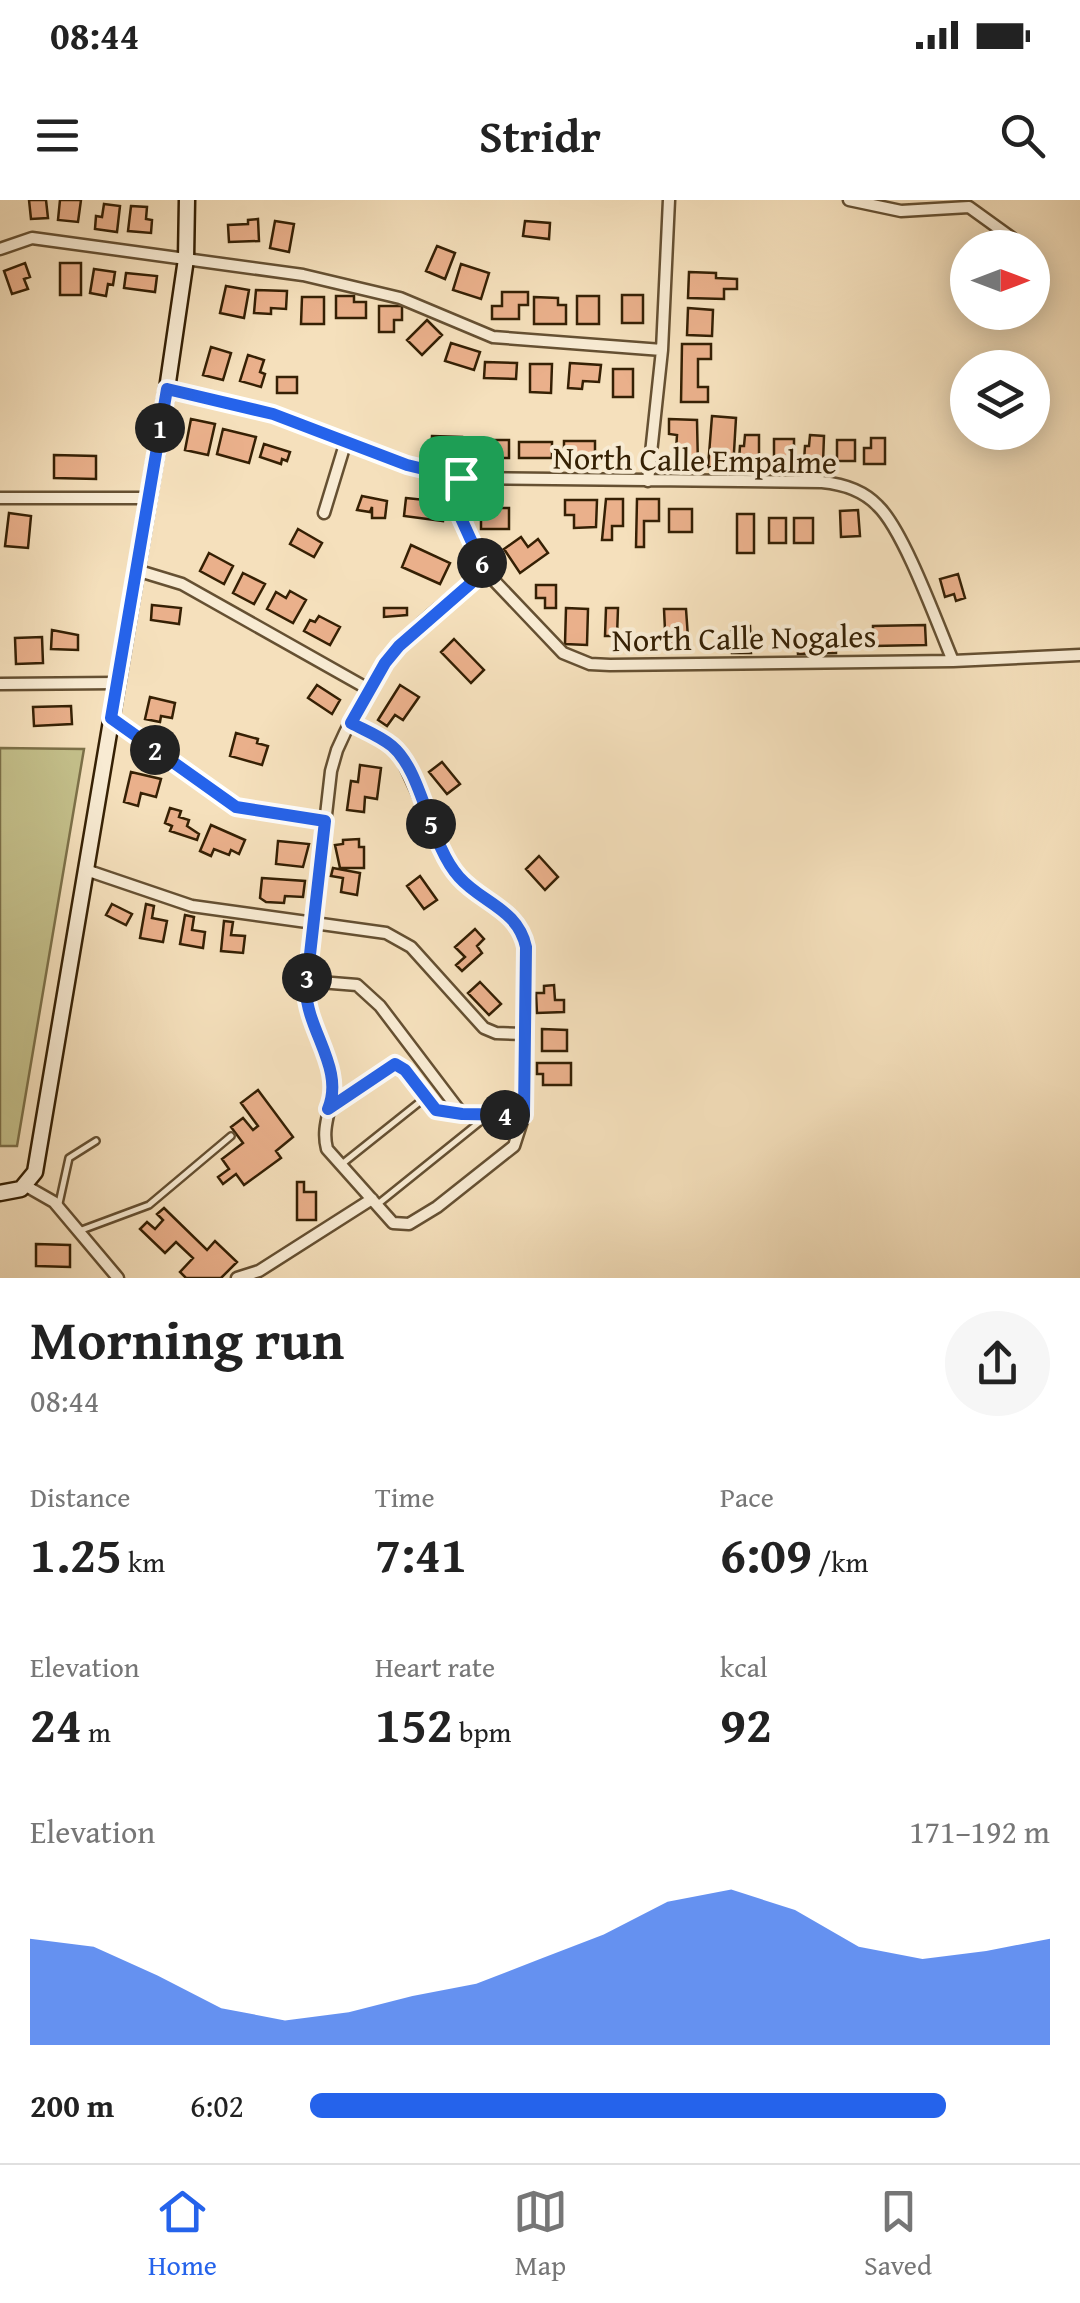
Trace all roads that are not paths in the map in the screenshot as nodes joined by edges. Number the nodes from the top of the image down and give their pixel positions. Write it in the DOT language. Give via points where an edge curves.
graph roads {
  1 [pos="188,200"];
  2 [pos="669,200"];
  3 [pos="850,200"];
  4 [pos="1001,230"];
  5 [pos="0,249"];
  6 [pos="186,259"];
  7 [pos="662,350"];
  8 [pos="167,389"];
  9 [pos="346,442"];
  10 [pos="461,478"];
  11 [pos="648,481"];
  12 [pos="0,498"];
  13 [pos="148,498"];
  14 [pos="324,514"];
  15 [pos="136,570"];
  16 [pos="485,571"];
  17 [pos="1080,655"];
  18 [pos="953,660"];
  19 [pos="117,683"];
  20 [pos="0,684"];
  21 [pos="370,690"];
  22 [pos="111,718"];
  23 [pos="351,723"];
  24 [pos="325,821"];
  25 [pos="86,870"];
  26 [pos="313,924"];
  27 [pos="307,981"];
  28 [pos="524,1034"];
  29 [pos="426,1097"];
  30 [pos="328,1109"];
  31 [pos="462,1114"];
  32 [pos="488,1115"];
  33 [pos="524,1115"];
  34 [pos="231,1136"];
  35 [pos="96,1141"];
  36 [pos="341,1164"];
  37 [pos="26,1186"];
  38 [pos="0,1192"];
  39 [pos="374,1202"];
  40 [pos="58,1208"];
  41 [pos="77,1232"];
  42 [pos="118,1278"];
  43 [pos="237,1278"];
  1 -- 6 [label="street"];
  2 -- 7 [label="street"];
  3 -- 4 [label="street" via="900,211 969,207"];
  5 -- 6 [label="street" via="32,238"];
  6 -- 7 [label="street" via="400,298 492,337"];
  6 -- 8 [label="street"];
  7 -- 11 [label="street"];
  8 -- 9 [label="street, North Calle Empalme" via="273,414"];
  8 -- 13 [label="street"];
  9 -- 10 [label="street, North Calle Empalme"];
  9 -- 14 [label="street"];
  10 -- 11 [label="street, North Calle Empalme"];
  10 -- 16 [label="street, North Calle Nogales" via="460,516"];
  11 -- 18 [label="street, North Calle Empalme" via="831,483 867,496 893,525"];
  12 -- 13 [label="street"];
  13 -- 15 [label="street"];
  15 -- 19 [label="street"];
  15 -- 21 [label="street" via="182,584"];
  16 -- 18 [label="street, North Calle Nogales" via="562,653 590,664"];
  16 -- 21 [label="street" via="399,646"];
  17 -- 18 [label="street, North Calle Nogales"];
  19 -- 20 [label="street"];
  19 -- 22 [label="street"];
  21 -- 23 [label="street"];
  22 -- 24 [label="street" via="236,807"];
  22 -- 25 [label="street"];
  23 -- 24 [label="street" via="334,760"];
  23 -- 28 [label="street" via="397,751 451,866 519,926 526,947"];
  24 -- 26 [label="street"];
  25 -- 26 [label="street" via="192,906"];
  25 -- 37 [label="street" via="35,1172"];
  26 -- 27 [label="street"];
  26 -- 28 [label="street" via="393,935 484,1028"];
  27 -- 30 [label="street" via="308,1010 332,1078"];
  27 -- 31 [label="street" via="357,985"];
  28 -- 33 [label="street"];
  29 -- 30 [label="lane" via="395,1064"];
  29 -- 31 [label="lane" via="436,1110"];
  29 -- 36 [label="lane"];
  30 -- 36 [label="street" via="323,1134"];
  31 -- 32 [label="street"];
  32 -- 33 [label="street"];
  32 -- 39 [label="lane"];
  33 -- 39 [label="street" via="514,1146 409,1224 394,1223"];
  34 -- 41 [label="lane" via="148,1205"];
  35 -- 40 [label="lane" via="70,1158"];
  36 -- 39 [label="street"];
  37 -- 38 [label="street"];
  37 -- 40 [label="street"];
  39 -- 43 [label="street"];
  40 -- 41 [label="street"];
  41 -- 42 [label="street"];
}
